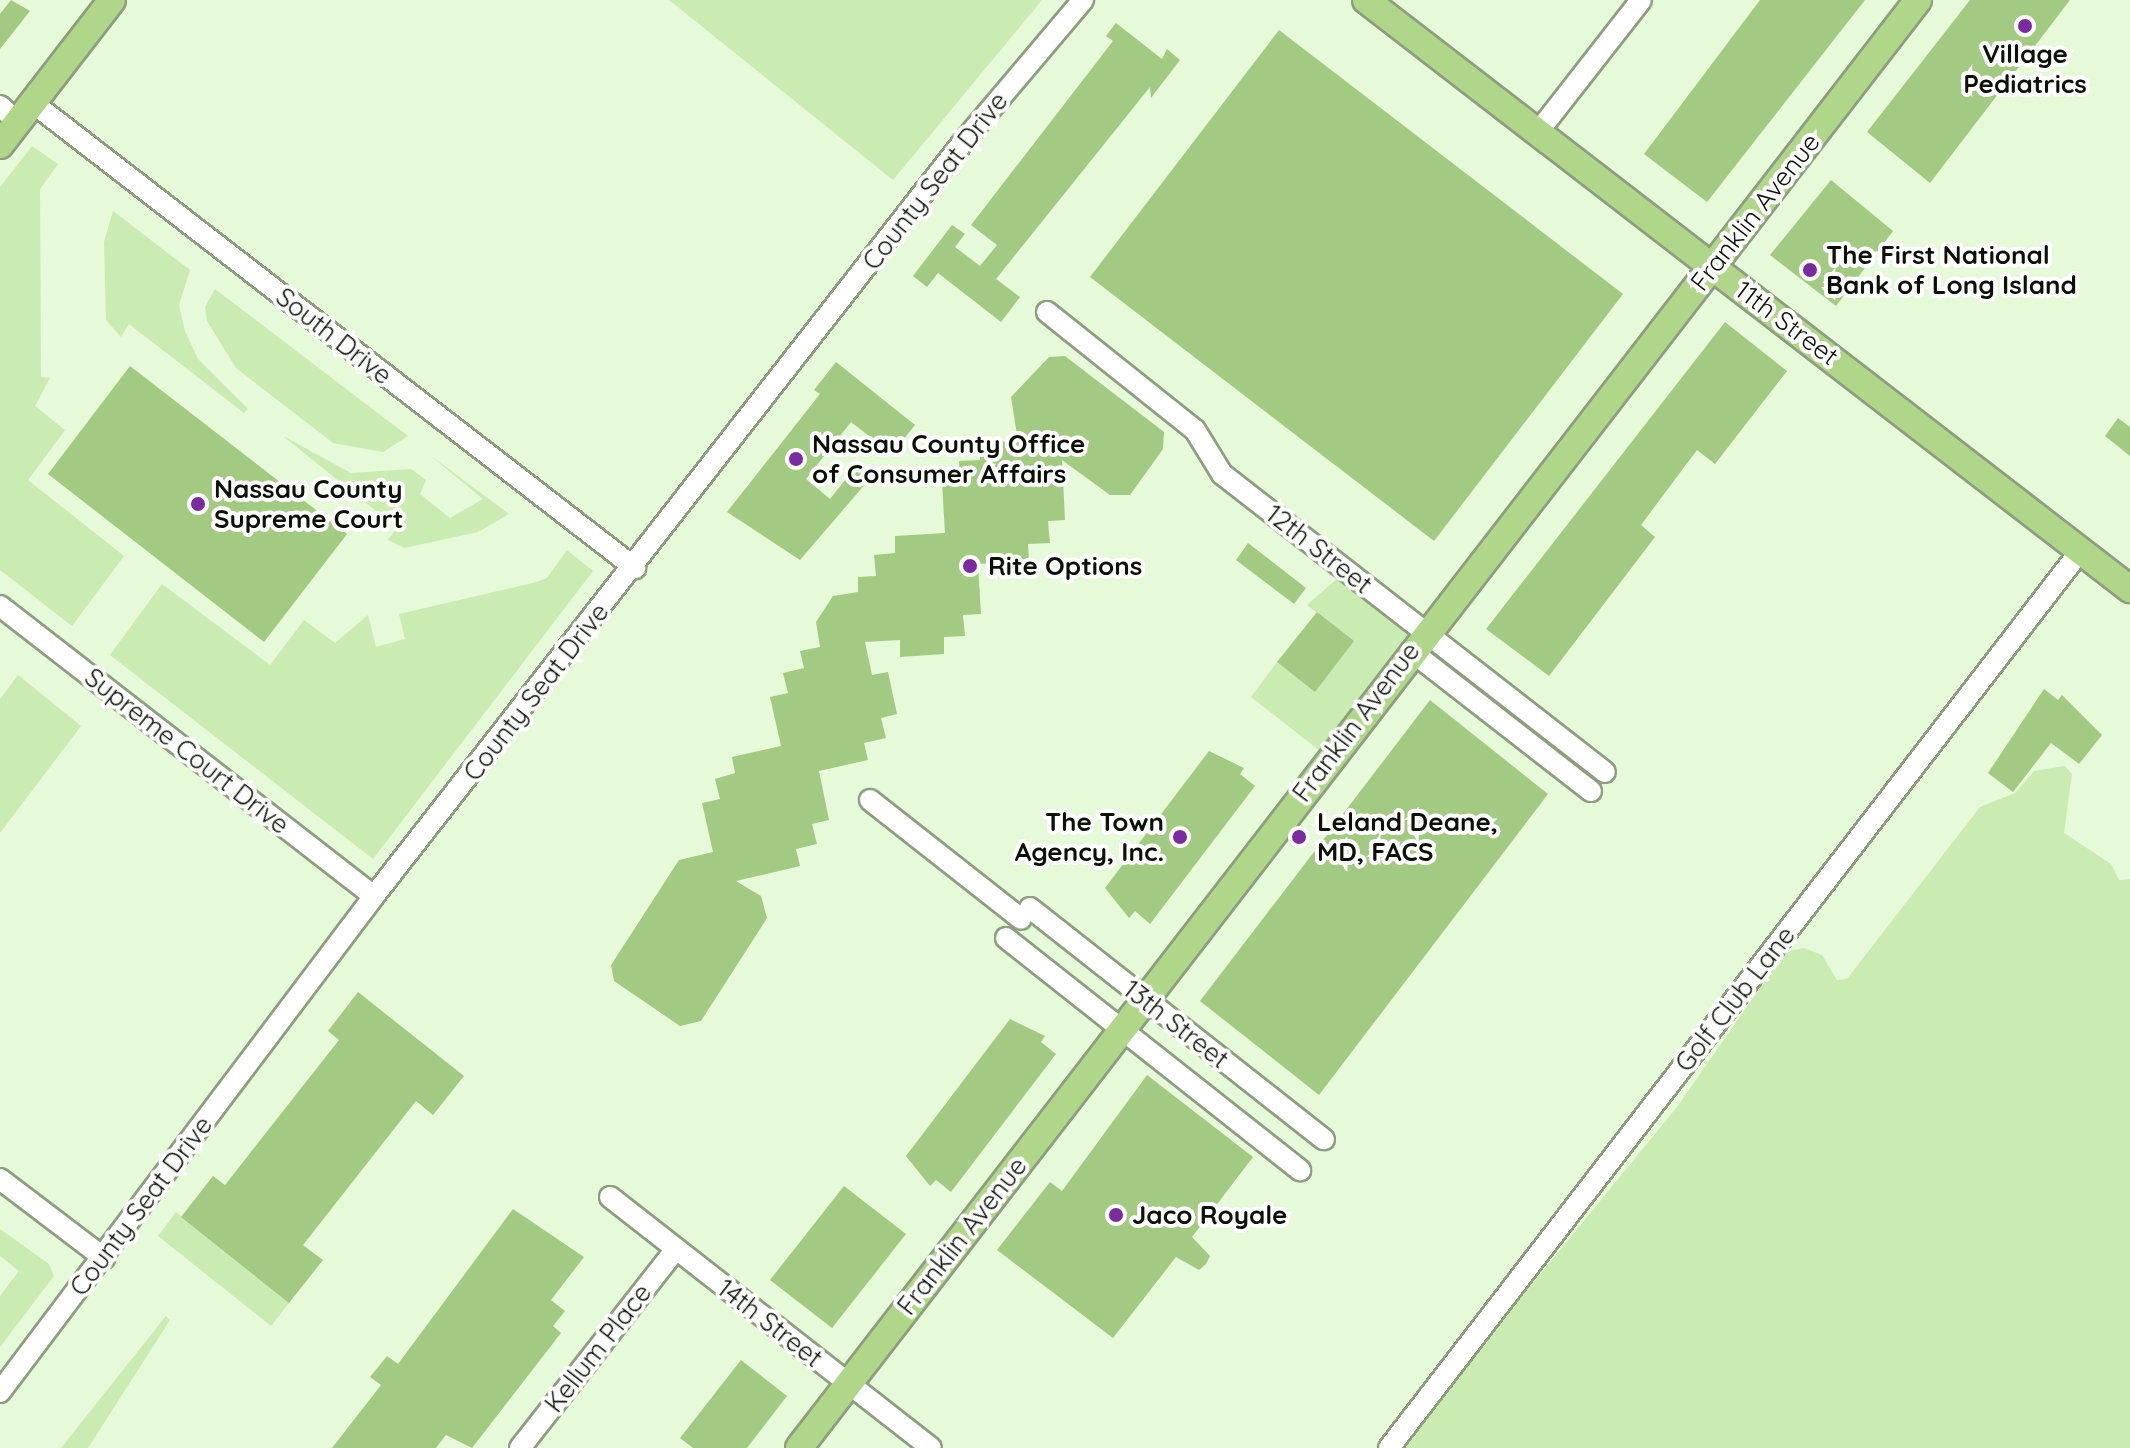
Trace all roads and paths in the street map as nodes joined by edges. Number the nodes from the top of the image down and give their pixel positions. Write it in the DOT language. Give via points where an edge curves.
graph roads {
  1 [pos="112,0"];
  2 [pos="1083,0"];
  3 [pos="1366,0"];
  4 [pos="1641,0"];
  5 [pos="1918,0"];
  6 [pos="17,110"];
  7 [pos="1538,132"];
  8 [pos="0,145"];
  9 [pos="1713,266"];
  10 [pos="1047,312"];
  11 [pos="2081,550"];
  12 [pos="635,568"];
  13 [pos="2130,589"];
  14 [pos="0,606"];
  15 [pos="1418,641"];
  16 [pos="1605,772"];
  17 [pos="1591,791"];
  18 [pos="870,800"];
  19 [pos="374,896"];
  20 [pos="1006,938"];
  21 [pos="1145,999"];
  22 [pos="1121,1030"];
  23 [pos="1324,1139"];
  24 [pos="1300,1170"];
  25 [pos="0,1179"];
  26 [pos="610,1197"];
  27 [pos="676,1249"];
  28 [pos="104,1258"];
  29 [pos="849,1384"];
  30 [pos="0,1392"];
  31 [pos="520,1448"];
  32 [pos="799,1448"];
  33 [pos="931,1448"];
  34 [pos="1389,1448"];
  1 -- 6 [label="main road"];
  2 -- 12 [label="street, County Seat Drive" via="963,142"];
  3 -- 7 [label="main road, 11th Street"];
  4 -- 7 [label="street"];
  5 -- 9 [label="main road, Franklin Avenue"];
  6 -- 8 [label="main road"];
  6 -- 12 [label="street, South Drive"];
  7 -- 9 [label="main road, 11th Street"];
  9 -- 11 [label="main road, 11th Street"];
  9 -- 15 [label="main road, Franklin Avenue"];
  10 -- 15 [label="street, 12th Street" via="1195,430 1222,474"];
  11 -- 13 [label="main road, 11th Street"];
  11 -- 34 [label="street, Golf Club Lane"];
  12 -- 19 [label="street, County Seat Drive"];
  14 -- 19 [label="street, Supreme Court Drive"];
  15 -- 16 [label="street, 12th Street"];
  15 -- 17 [label="street, 12th Street"];
  15 -- 21 [label="main road, Franklin Avenue"];
  18 -- 21 [label="street, 13th Street"];
  19 -- 28 [label="street, County Seat Drive"];
  20 -- 22 [label="street"];
  21 -- 22 [label="main road, Franklin Avenue"];
  21 -- 23 [label="street, 13th Street"];
  22 -- 24 [label="street"];
  22 -- 29 [label="main road, Franklin Avenue"];
  25 -- 28 [label="street"];
  26 -- 27 [label="street, 14th Street"];
  27 -- 29 [label="street, 14th Street"];
  27 -- 31 [label="street, Kellum Place"];
  28 -- 30 [label="street, County Seat Drive"];
  29 -- 32 [label="main road, Franklin Avenue"];
  29 -- 33 [label="street, 14th Street"];
}
